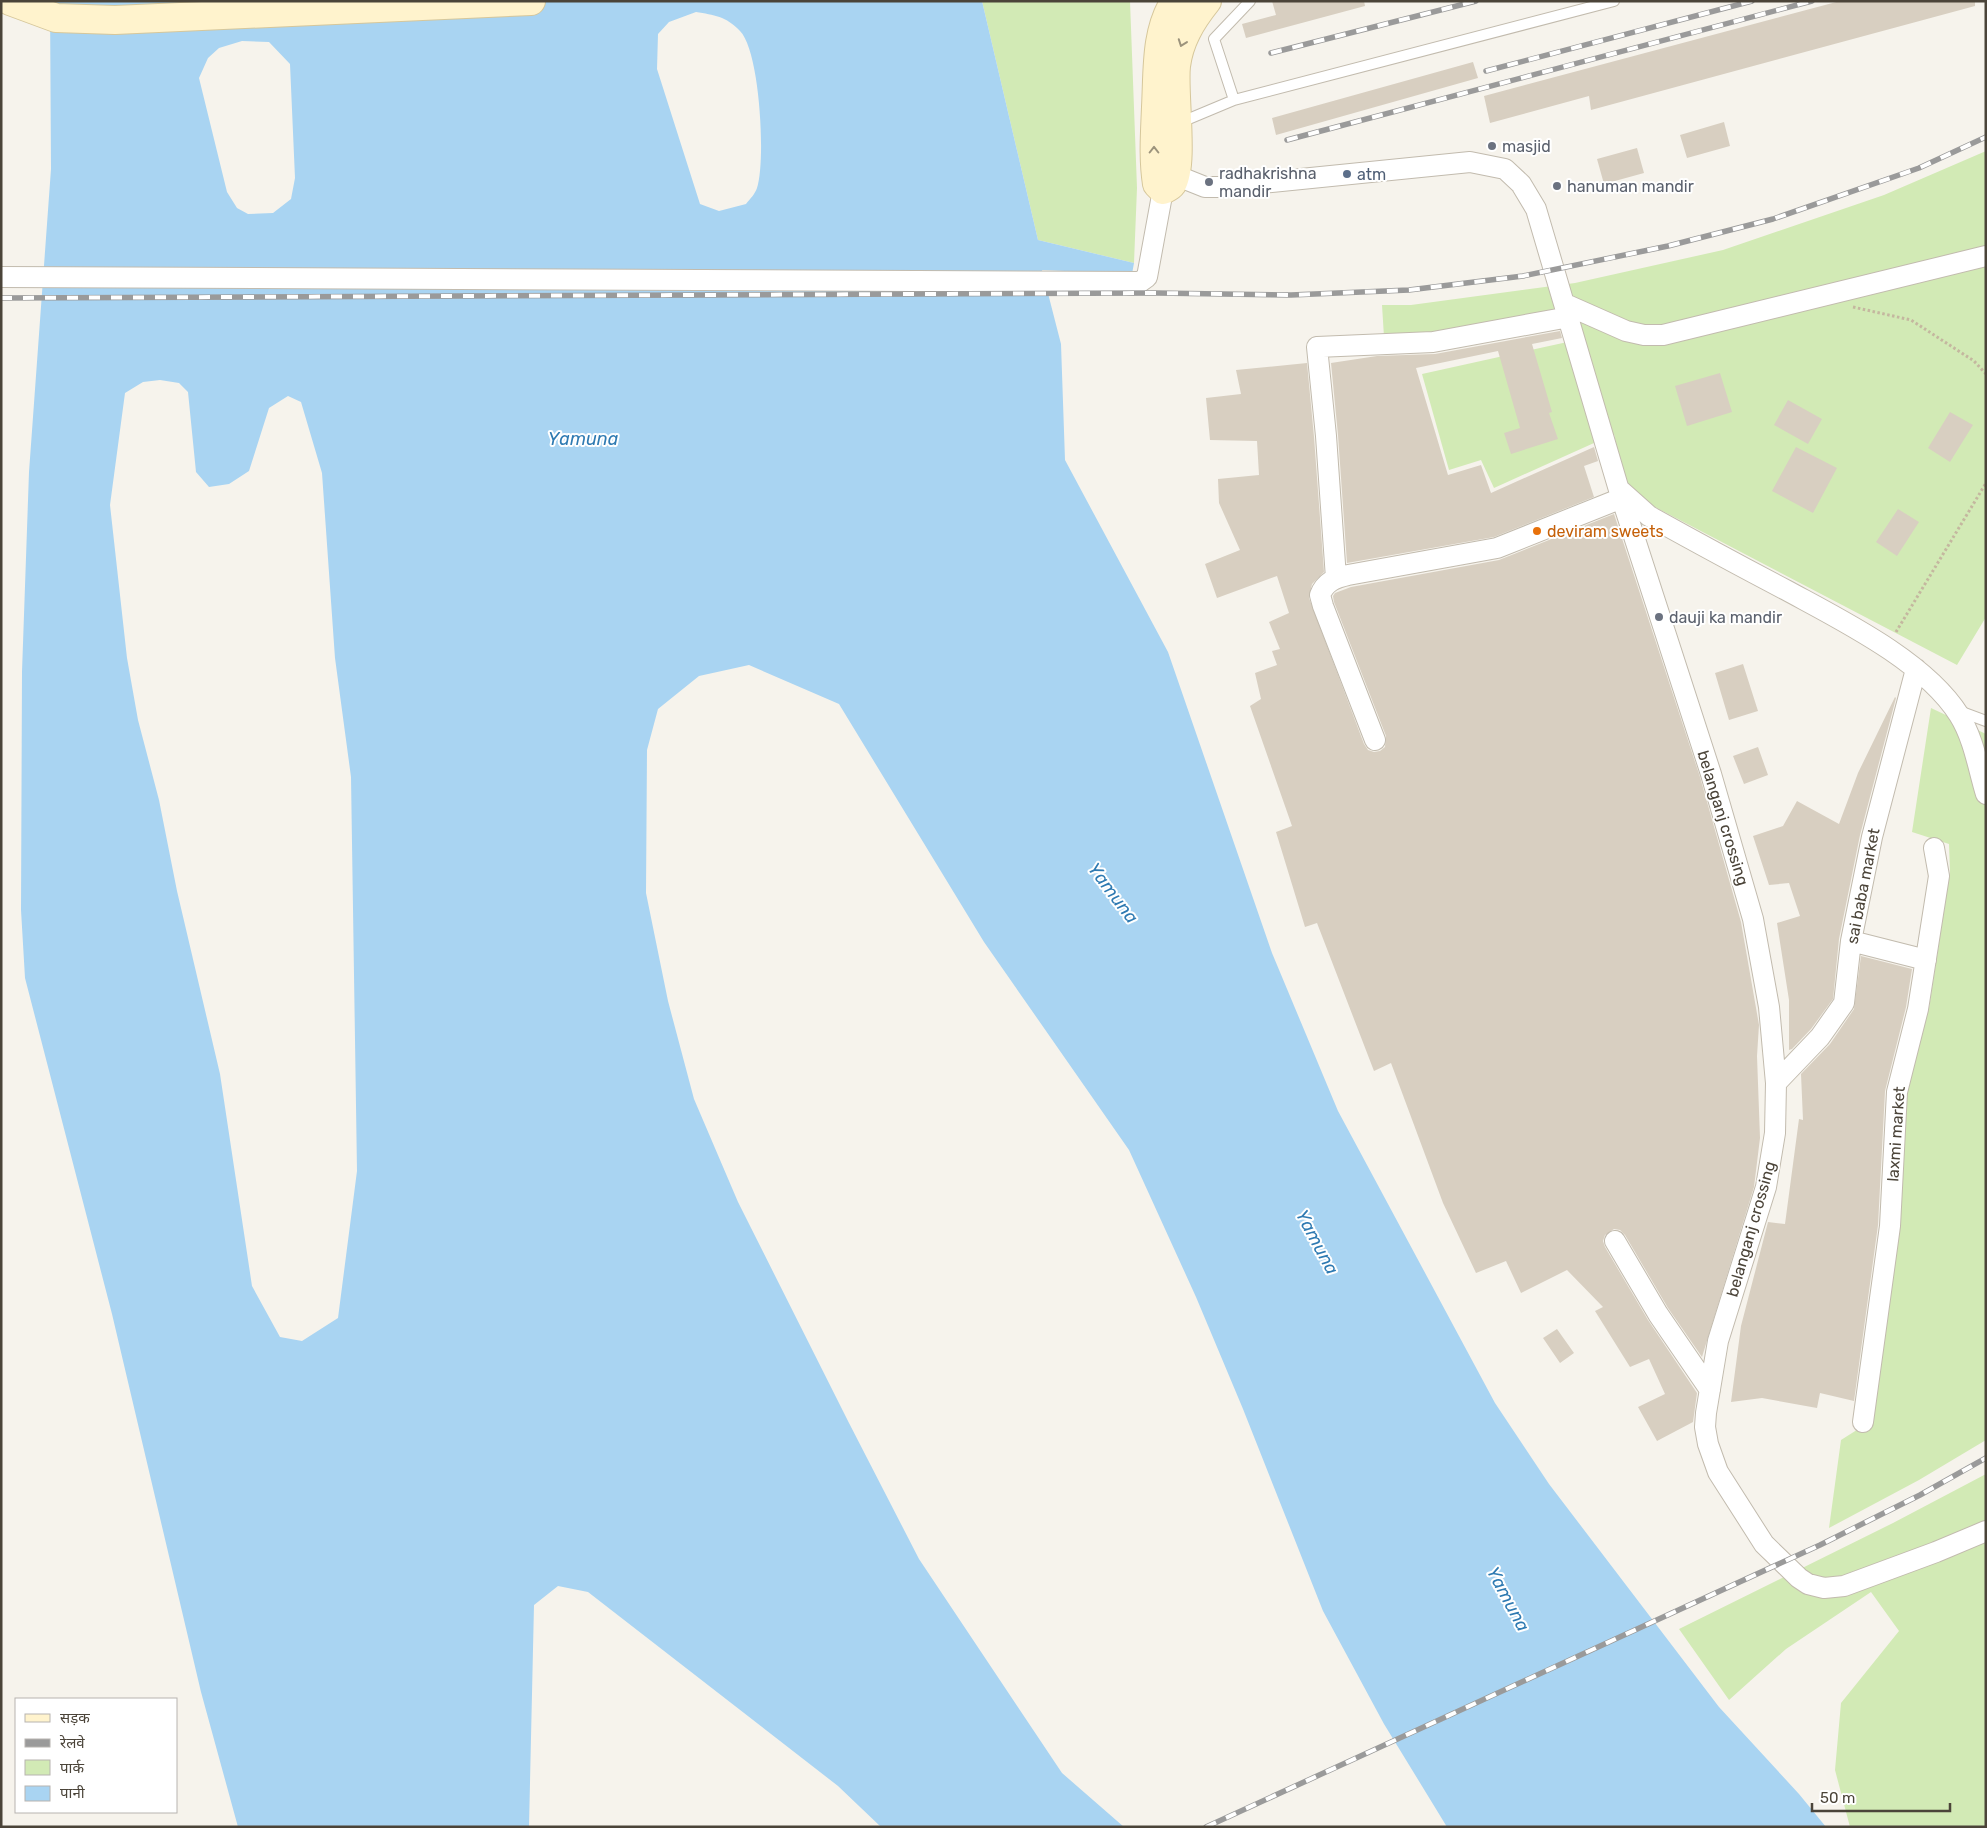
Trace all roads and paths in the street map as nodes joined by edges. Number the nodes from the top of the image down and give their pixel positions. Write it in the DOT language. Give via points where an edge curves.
graph roads {
  1 [pos="10,1"];
  2 [pos="530,1"];
  3 [pos="1175,1"];
  4 [pos="1206,1"];
  5 [pos="1250,1"];
  6 [pos="1614,1"];
  7 [pos="1167,82"];
  8 [pos="1234,100"];
  9 [pos="1177,124"];
  10 [pos="1169,183"];
  11 [pos="1986,256"];
  12 [pos="1,277"];
  13 [pos="1835,292"];
  14 [pos="1567,311"];
  15 [pos="1986,374"];
  16 [pos="1986,482"];
  17 [pos="1620,494"];
  18 [pos="1336,578"];
  19 [pos="1886,649"];
  20 [pos="1916,669"];
  21 [pos="1954,708"];
  22 [pos="1986,721"];
  23 [pos="1375,740"];
  24 [pos="1986,794"];
  25 [pos="1934,848"];
  26 [pos="1851,941"];
  27 [pos="1926,960"];
  28 [pos="1776,1083"];
  29 [pos="1615,1241"];
  30 [pos="1710,1390"];
  31 [pos="1863,1422"];
  32 [pos="1986,1531"];
  1 -- 2 [label="main road" via="56,18 115,20"];
  3 -- 7 [label="main road" via="1168,12 1159,43"];
  4 -- 7 [label="main road, one-way" via="1191,21 1180,45 1176,67"];
  5 -- 8 [label="lane" via="1214,39"];
  6 -- 8 [label="lane"];
  7 -- 9 [label="main road"];
  10 -- 7 [label="main road, one-way" via="1157,184 1153,148"];
  8 -- 9 [label="lane"];
  9 -- 10 [label="main road" via="1177,161"];
  10 -- 12 [label="street" via="1147,277 1140,282"];
  10 -- 14 [label="street, belanganj crossing" via="1205,187 1470,162 1505,169 1520,184 1536,209"];
  11 -- 13 [label="street"];
  13 -- 14 [label="street" via="1663,335 1626,331"];
  13 -- 15 [label="path" via="1855,309 1911,320 1974,361"];
  14 -- 17 [label="street, belanganj crossing"];
  14 -- 18 [label="street" via="1433,342 1317,348"];
  16 -- 19 [label="path"];
  17 -- 18 [label="street" via="1497,548"];
  17 -- 19 [label="street" via="1649,516 1857,629"];
  17 -- 28 [label="street, belanganj crossing" via="1753,919 1769,1007"];
  18 -- 23 [label="street" via="1324,586 1320,595"];
  19 -- 20 [label="street"];
  20 -- 21 [label="street"];
  20 -- 26 [label="street, sai baba market" via="1872,838"];
  21 -- 22 [label="lane"];
  21 -- 24 [label="street" via="1971,742"];
  25 -- 27 [label="street, laxmi market" via="1939,876"];
  26 -- 27 [label="street"];
  26 -- 28 [label="street, sai baba market" via="1844,1003 1820,1037"];
  27 -- 31 [label="street, laxmi market" via="1918,1010 1897,1092 1890,1226"];
  28 -- 30 [label="street, belanganj crossing" via="1775,1133 1766,1187 1718,1341"];
  29 -- 30 [label="street" via="1658,1314"];
  30 -- 32 [label="street, belanganj crossing" via="1705,1428 1718,1472 1764,1544 1808,1584 1824,1588 1844,1586"];
}
